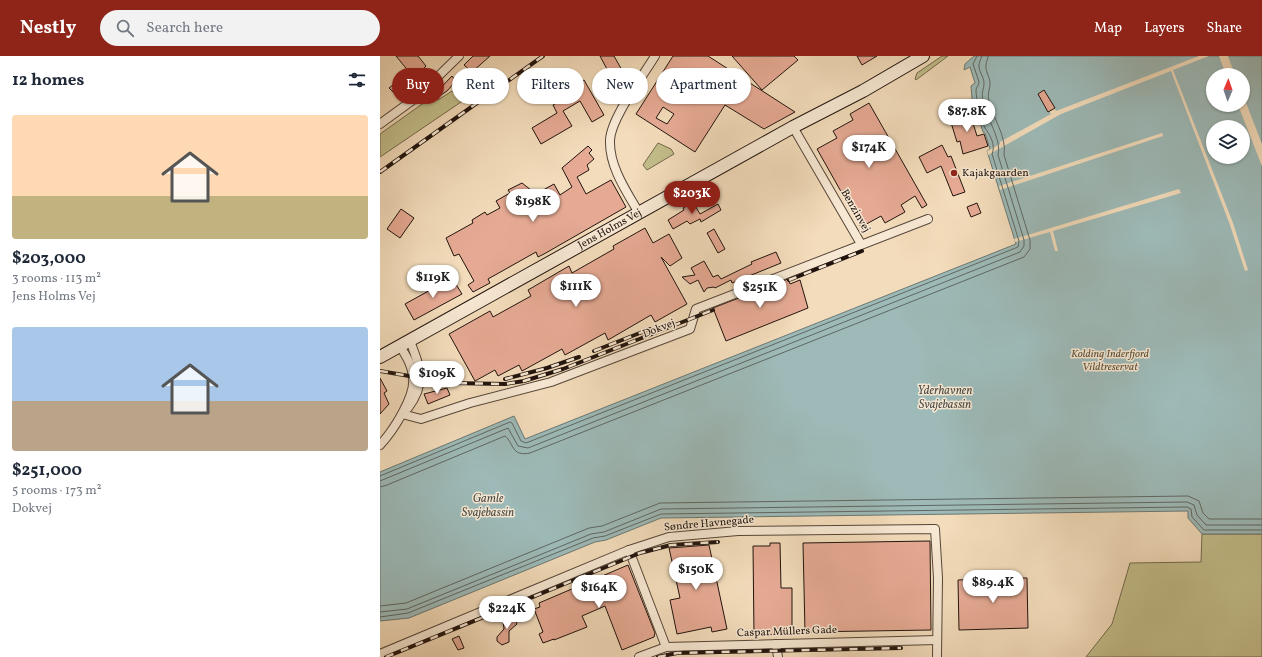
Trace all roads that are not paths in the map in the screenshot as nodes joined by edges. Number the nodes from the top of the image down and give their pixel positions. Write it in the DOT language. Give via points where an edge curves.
graph roads {
  1 [pos="459,56"];
  2 [pos="655,56"];
  3 [pos="924,56"];
  4 [pos="380,124"];
  5 [pos="794,127"];
  6 [pos="639,213"];
  7 [pos="928,219"];
  8 [pos="860,244"];
  9 [pos="405,344"];
  10 [pos="380,357"];
  11 [pos="402,414"];
  12 [pos="380,445"];
  13 [pos="628,550"];
  14 [pos="937,640"];
  15 [pos="776,644"];
  16 [pos="666,646"];
  17 [pos="380,654"];
  18 [pos="639,657"];
  19 [pos="778,657"];
  20 [pos="937,657"];
  1 -- 4 [label="street" via="417,97"];
  2 -- 6 [label="street" via="615,122 610,138 610,153 614,167"];
  3 -- 5 [label="main road, Jens Holms Vej" via="868,89"];
  5 -- 6 [label="main road, Jens Holms Vej"];
  5 -- 8 [label="street, Benzinvej"];
  6 -- 9 [label="main road, Jens Holms Vej"];
  7 -- 8 [label="street, Dokvej"];
  8 -- 11 [label="street, Dokvej" via="696,309 690,328 550,382 421,419"];
  9 -- 10 [label="main road, Jens Holms Vej"];
  9 -- 11 [label="street" via="414,384"];
  11 -- 12 [label="street"];
  13 -- 14 [label="street, Søndre Havnegade" via="669,537 738,531 936,530"];
  13 -- 16 [label="street"];
  13 -- 17 [label="street, Søndre Havnegade"];
  14 -- 15 [label="street, Caspar Müllers Gade"];
  14 -- 20 [label="street, Søndre Havnegade"];
  15 -- 16 [label="street, Caspar Müllers Gade"];
  15 -- 19 [label="street"];
  16 -- 18 [label="street, Caspar Müllers Gade"];
}
